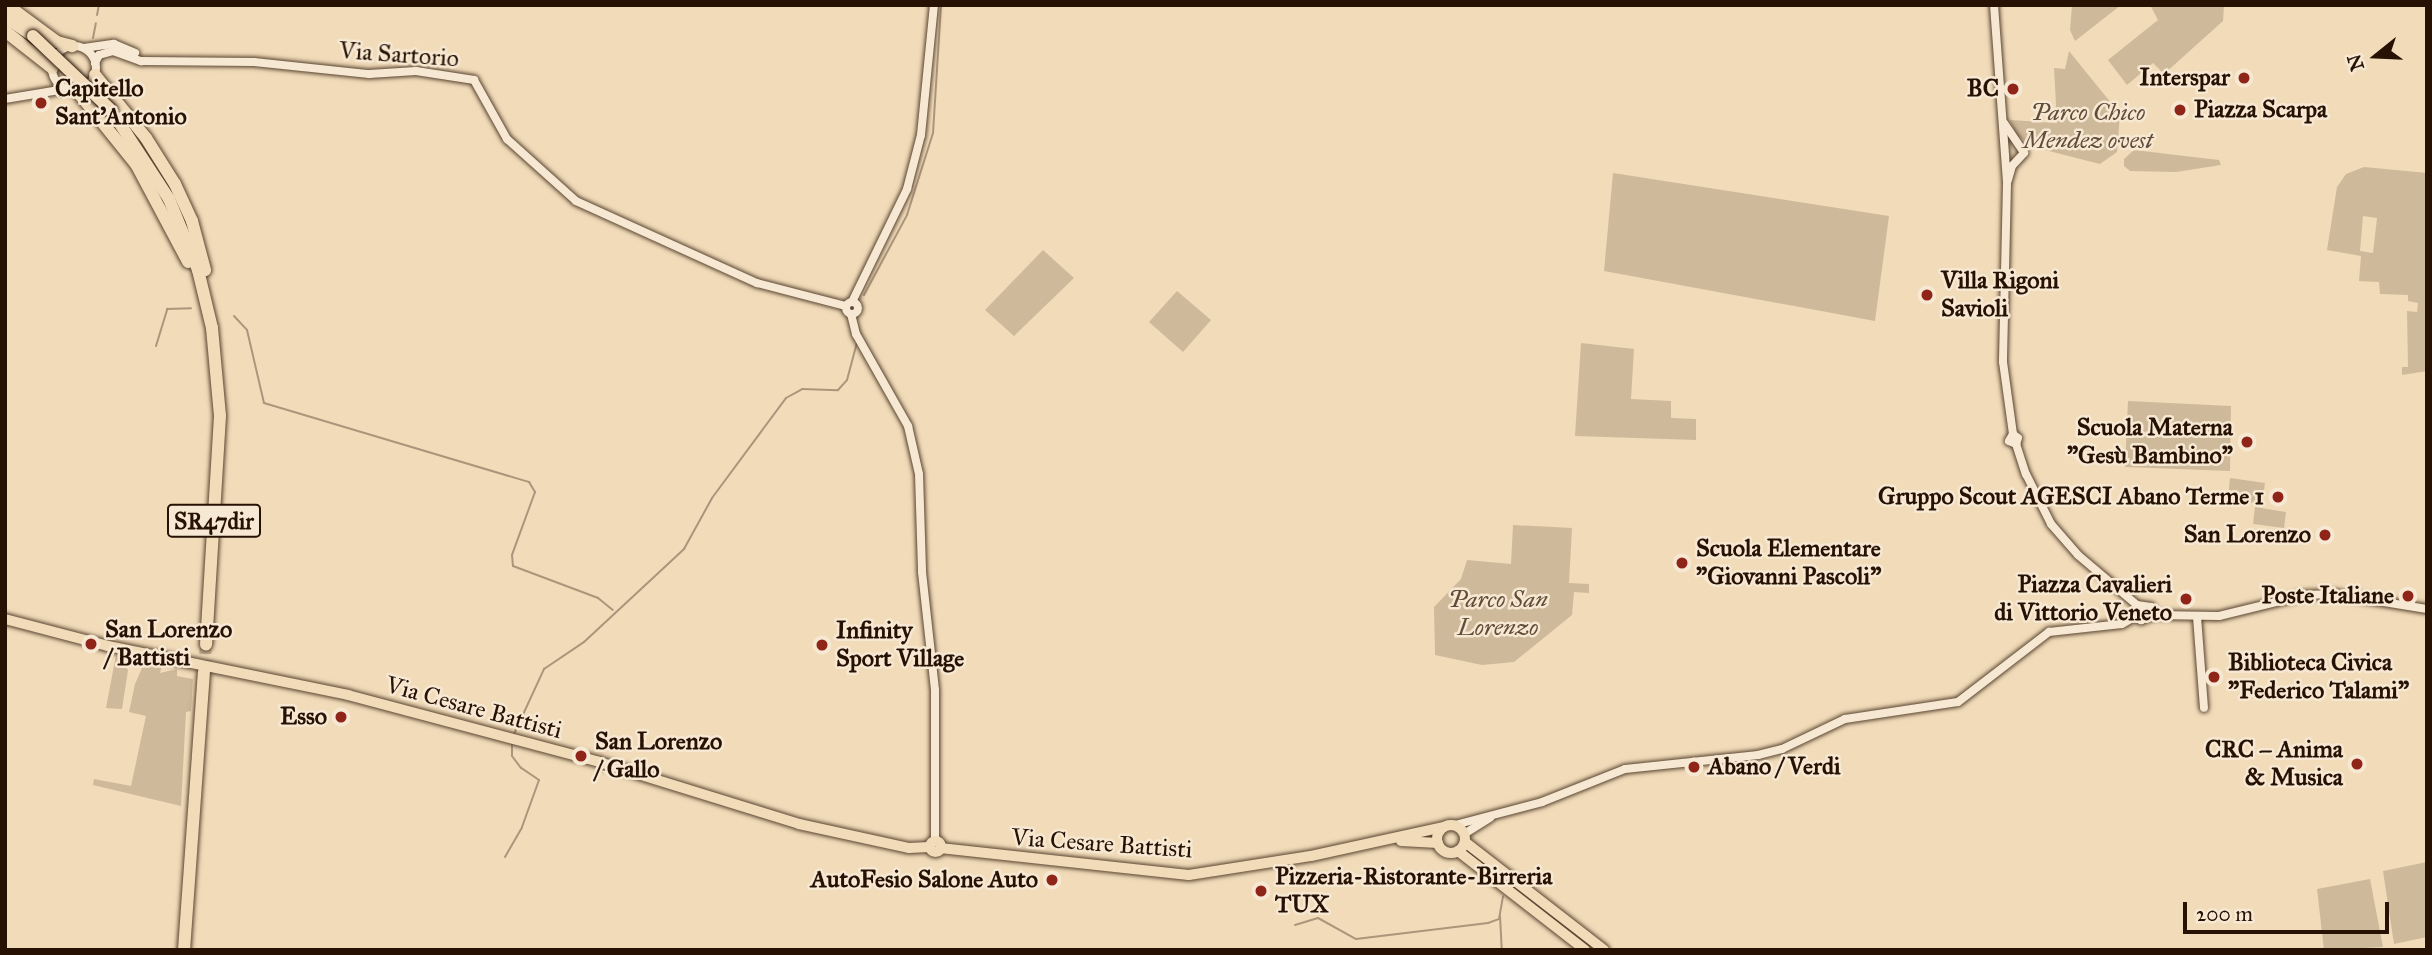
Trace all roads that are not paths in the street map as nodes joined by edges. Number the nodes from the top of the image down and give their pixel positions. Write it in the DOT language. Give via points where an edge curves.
graph roads {
  1 [pos="7,5"];
  2 [pos="934,5"];
  3 [pos="1994,5"];
  4 [pos="5,18"];
  5 [pos="5,31"];
  6 [pos="78,47"];
  7 [pos="154,61"];
  8 [pos="95,69"];
  9 [pos="52,70"];
  10 [pos="71,90"];
  11 [pos="40,94"];
  12 [pos="5,99"];
  13 [pos="2004,123"];
  14 [pos="2017,142"];
  15 [pos="2006,151"];
  16 [pos="2017,162"];
  17 [pos="2007,183"];
  18 [pos="849,307"];
  19 [pos="216,349"];
  20 [pos="2137,604"];
  21 [pos="2427,610"];
  22 [pos="2154,615"];
  23 [pos="2134,617"];
  24 [pos="2197,617"];
  25 [pos="5,619"];
  26 [pos="206,645"];
  27 [pos="204,673"];
  28 [pos="2204,708"];
  29 [pos="1496,815"];
  30 [pos="1449,826"];
  31 [pos="1384,842"];
  32 [pos="1462,842"];
  33 [pos="1438,843"];
  34 [pos="935,845"];
  35 [pos="184,950"];
  36 [pos="1585,950"];
  37 [pos="1604,950"];
  1 -- 6 [label="highway" via="57,42"];
  2 -- 18 [label="street" via="921,135 907,189"];
  3 -- 13 [label="street"];
  4 -- 19 [label="highway, SR47dir, bridge" via="33,36 111,110 144,155 180,222 203,289"];
  5 -- 9 [label="highway"];
  6 -- 7 [label="street, Via Sartorio" via="114,44"];
  6 -- 8 [label="street"];
  6 -- 9 [label="street" via="60,51"];
  7 -- 8 [label="street" via="106,51"];
  7 -- 18 [label="street, Via Sartorio" via="254,62 369,74 416,71 474,80 507,139 576,201 757,283"];
  8 -- 10 [label="street"];
  8 -- 19 [label="highway" via="146,138 186,204 214,304"];
  9 -- 10 [label="street"];
  9 -- 11 [label="street"];
  10 -- 11 [label="street"];
  10 -- 19 [label="highway" via="124,147 155,196 186,258"];
  11 -- 12 [label="street"];
  13 -- 14 [label="street"];
  13 -- 15 [label="street"];
  14 -- 15 [label="street"];
  14 -- 16 [label="street" via="2024,153"];
  15 -- 16 [label="street"];
  15 -- 17 [label="street"];
  16 -- 17 [label="street"];
  17 -- 20 [label="street" via="2003,362 2014,439 2051,524 2078,555"];
  18 -- 34 [label="street" via="856,334 908,426 917,462 922,572 935,690"];
  19 -- 26 [label="highway, SR47dir" via="219,439"];
  20 -- 22 [label="street" via="2151,607"];
  20 -- 23 [label="street"];
  21 -- 24 [label="street, Via Cesare Battisti" via="2367,598 2315,595"];
  22 -- 23 [label="street, Via Cesare Battisti" via="2141,621"];
  22 -- 24 [label="street, Via Cesare Battisti"];
  23 -- 29 [label="street, Via Cesare Battisti" via="2122,624 2049,632 1958,702 1844,719 1782,749 1758,755 1625,769"];
  24 -- 28 [label="street"];
  25 -- 34 [label="main road, Via Cesare Battisti" via="108,646 348,695 799,824 909,848"];
  27 -- 35 [label="highway"];
  29 -- 30 [label="street, Via Cesare Battisti"];
  29 -- 32 [label="street, Via Cesare Battisti"];
  30 -- 31 [label="main road, Via Cesare Battisti"];
  30 -- 32 [label="main road"];
  30 -- 33 [label="main road"];
  31 -- 33 [label="main road, Via Cesare Battisti"];
  31 -- 34 [label="main road, Via Cesare Battisti" via="1189,875"];
  32 -- 33 [label="main road, Via Cesare Battisti" via="1446,852"];
  32 -- 36 [label="main road"];
  32 -- 37 [label="main road"];
}
